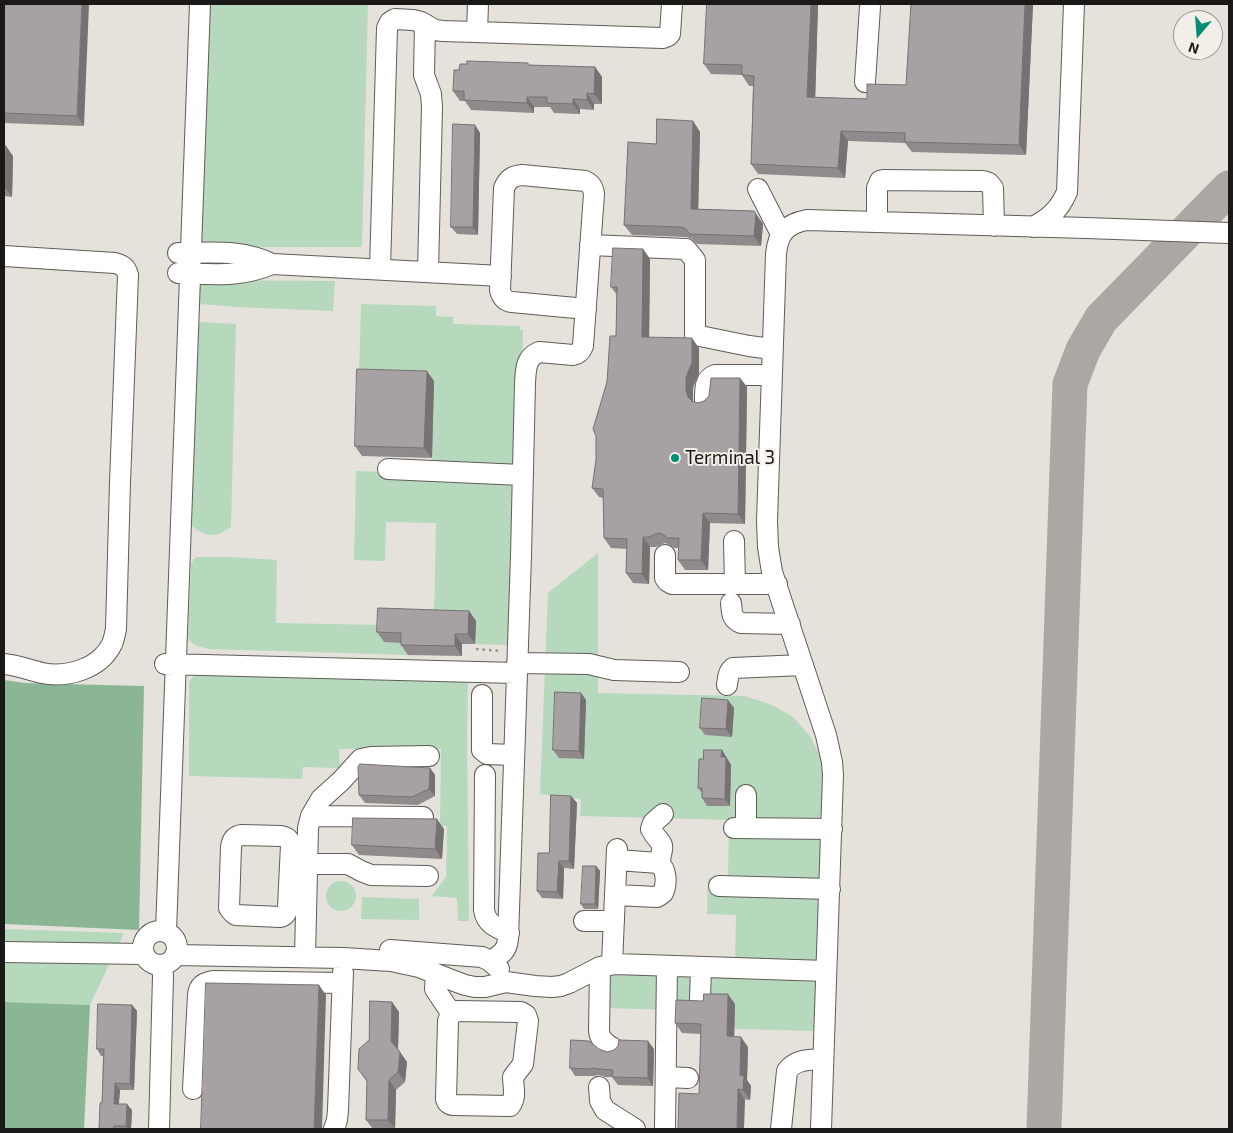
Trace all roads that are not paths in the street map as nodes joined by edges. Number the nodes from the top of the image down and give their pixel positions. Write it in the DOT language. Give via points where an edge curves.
graph roads {
  1 [pos="187,4"];
  2 [pos="200,4"];
  3 [pos="478,4"];
  4 [pos="672,4"];
  5 [pos="1074,4"];
  6 [pos="871,5"];
  7 [pos="425,24"];
  8 [pos="477,32"];
  9 [pos="865,82"];
  10 [pos="758,189"];
  11 [pos="1067,192"];
  12 [pos="877,222"];
  13 [pos="994,226"];
  14 [pos="1033,227"];
  15 [pos="1086,228"];
  16 [pos="1229,233"];
  17 [pos="781,234"];
  18 [pos="590,245"];
  19 [pos="184,253"];
  20 [pos="4,256"];
  21 [pos="272,264"];
  22 [pos="380,270"];
  23 [pos="428,272"];
  24 [pos="184,274"];
  25 [pos="501,276"];
  26 [pos="586,309"];
  27 [pos="772,349"];
  28 [pos="772,375"];
  29 [pos="705,401"];
  30 [pos="388,469"];
  31 [pos="522,475"];
  32 [pos="734,541"];
  33 [pos="664,555"];
  34 [pos="777,584"];
  35 [pos="733,593"];
  36 [pos="790,624"];
  37 [pos="517,663"];
  38 [pos="4,664"];
  39 [pos="171,664"];
  40 [pos="803,665"];
  41 [pos="679,672"];
  42 [pos="727,685"];
  43 [pos="482,695"];
  44 [pos="514,755"];
  45 [pos="429,756"];
  46 [pos="485,775"];
  47 [pos="746,795"];
  48 [pos="663,814"];
  49 [pos="311,816"];
  50 [pos="423,817"];
  51 [pos="832,829"];
  52 [pos="659,863"];
  53 [pos="308,864"];
  54 [pos="428,876"];
  55 [pos="719,886"];
  56 [pos="830,889"];
  57 [pos="615,894"];
  58 [pos="283,916"];
  59 [pos="584,921"];
  60 [pos="614,921"];
  61 [pos="508,933"];
  62 [pos="4,940"];
  63 [pos="160,946"];
  64 [pos="302,951"];
  65 [pos="4,952"];
  66 [pos="343,953"];
  67 [pos="490,961"];
  68 [pos="606,966"];
  69 [pos="667,966"];
  70 [pos="701,968"];
  71 [pos="826,971"];
  72 [pos="442,977"];
  73 [pos="506,982"];
  74 [pos="342,984"];
  75 [pos="700,999"];
  76 [pos="446,1006"];
  77 [pos="613,1048"];
  78 [pos="823,1059"];
  79 [pos="666,1076"];
  80 [pos="688,1078"];
  81 [pos="599,1087"];
  82 [pos="193,1089"];
  83 [pos="159,1129"];
  84 [pos="334,1129"];
  85 [pos="635,1129"];
  86 [pos="665,1129"];
  87 [pos="781,1129"];
  88 [pos="821,1129"];
  1 -- 19 [label="street"];
  2 -- 19 [label="street"];
  3 -- 8 [label="street"];
  4 -- 8 [label="street" via="671,31 666,38"];
  5 -- 11 [label="street"];
  6 -- 9 [label="street"];
  7 -- 8 [label="street" via="439,30"];
  7 -- 22 [label="street" via="395,19 387,28"];
  7 -- 23 [label="street" via="424,74 432,107"];
  10 -- 17 [label="street"];
  11 -- 14 [label="street" via="1054,213"];
  11 -- 15 [label="street" via="1072,212"];
  12 -- 13 [label="street"];
  12 -- 13 [label="street" via="880,181 983,181 994,188"];
  12 -- 17 [label="street" via="807,220 797,222"];
  13 -- 14 [label="street"];
  14 -- 15 [label="street"];
  15 -- 16 [label="street"];
  17 -- 27 [label="street" via="776,254"];
  18 -- 25 [label="street" via="594,194 590,184 580,180 510,178 504,188"];
  18 -- 26 [label="street"];
  18 -- 27 [label="street" via="686,249 695,260 695,335"];
  19 -- 21 [label="street" via="233,252"];
  19 -- 24 [label="street"];
  20 -- 38 [label="street" via="115,263 124,266 128,275 116,629 111,645 100,659 84,670 67,674 44,673"];
  21 -- 22 [label="street"];
  21 -- 24 [label="street" via="243,273"];
  22 -- 23 [label="street"];
  23 -- 25 [label="street"];
  24 -- 39 [label="street"];
  25 -- 26 [label="street" via="501,295 508,301"];
  26 -- 31 [label="street" via="580,353 539,352 527,363"];
  27 -- 28 [label="street"];
  28 -- 29 [label="street" via="711,376 706,385"];
  28 -- 34 [label="street" via="766,534"];
  30 -- 31 [label="street"];
  31 -- 37 [label="street"];
  32 -- 35 [label="street"];
  33 -- 35 [label="street" via="664,575 670,583"];
  34 -- 35 [label="street"];
  34 -- 36 [label="street"];
  35 -- 36 [label="street" via="735,620 741,623"];
  36 -- 40 [label="street"];
  37 -- 39 [label="street"];
  37 -- 41 [label="street" via="589,664 614,670"];
  37 -- 44 [label="street"];
  39 -- 63 [label="street"];
  40 -- 42 [label="street" via="733,668 728,674"];
  40 -- 51 [label="street" via="832,762"];
  43 -- 44 [label="street" via="482,750 486,754"];
  44 -- 61 [label="street"];
  45 -- 49 [label="street" via="362,759 321,799"];
  46 -- 61 [label="street" via="484,910 492,925"];
  47 -- 51 [label="street" via="740,828"];
  48 -- 52 [label="street" via="651,829 663,844"];
  49 -- 50 [label="street"];
  49 -- 53 [label="street"];
  51 -- 56 [label="street"];
  52 -- 57 [label="street" via="617,855"];
  52 -- 57 [label="street" via="664,868 665,879 665,891 660,896"];
  53 -- 54 [label="street" via="348,864 371,875"];
  53 -- 64 [label="street"];
  55 -- 56 [label="street"];
  56 -- 71 [label="street"];
  57 -- 60 [label="street"];
  58 -- 58 [label="street" via="288,907 290,841 285,836 235,837 231,843 231,911 240,915"];
  58 -- 64 [label="street" via="295,927"];
  59 -- 60 [label="street"];
  60 -- 68 [label="street"];
  61 -- 67 [label="street" via="505,951"];
  62 -- 63 [label="street"];
  63 -- 64 [label="street"];
  63 -- 65 [label="street"];
  63 -- 83 [label="street" via="163,976"];
  64 -- 66 [label="street"];
  66 -- 67 [label="street" via="474,955"];
  66 -- 72 [label="street" via="419,967"];
  66 -- 74 [label="street"];
  67 -- 73 [label="street" via="497,966"];
  68 -- 69 [label="street"];
  68 -- 73 [label="street" via="561,986"];
  68 -- 77 [label="street" via="598,1031 604,1042"];
  69 -- 70 [label="street"];
  69 -- 79 [label="street"];
  70 -- 71 [label="street"];
  70 -- 75 [label="street"];
  71 -- 78 [label="street"];
  72 -- 73 [label="street" via="475,987"];
  72 -- 76 [label="street"];
  74 -- 82 [label="street" via="214,981 202,984 198,995"];
  74 -- 84 [label="street"];
  76 -- 76 [label="street" via="456,1011 521,1012 526,1015 523,1064 513,1077 515,1091 510,1106 451,1105 447,1102"];
  78 -- 87 [label="street" via="796,1062 790,1066"];
  78 -- 88 [label="street"];
  79 -- 80 [label="street"];
  79 -- 86 [label="street"];
  81 -- 85 [label="street" via="604,1110"];
}
